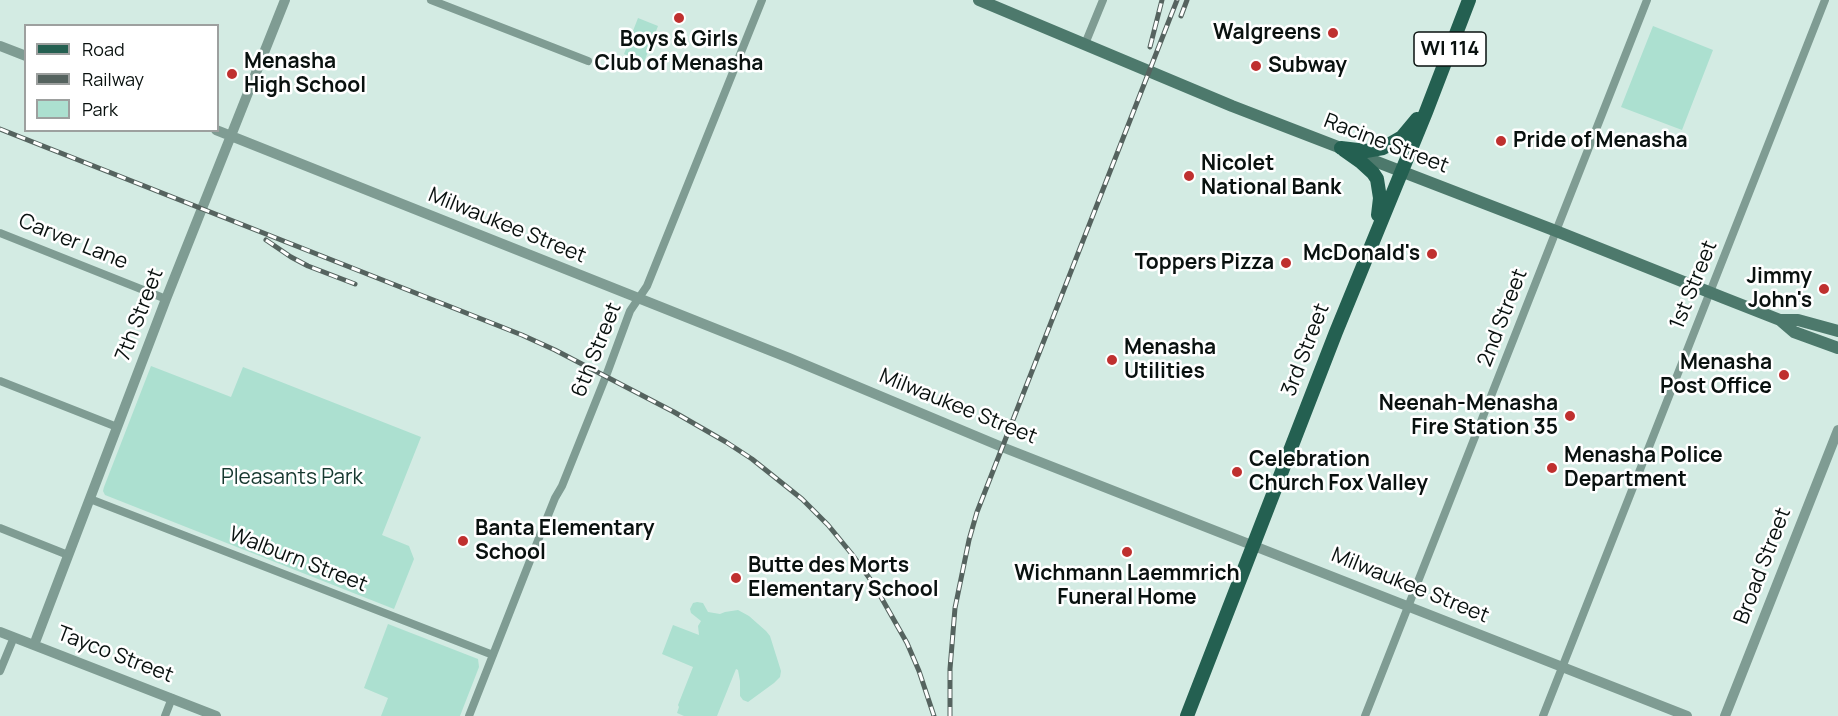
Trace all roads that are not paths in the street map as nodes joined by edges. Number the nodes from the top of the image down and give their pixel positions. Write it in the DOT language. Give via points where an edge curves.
graph roads {
  1 [pos="285,0"];
  2 [pos="431,0"];
  3 [pos="762,0"];
  4 [pos="979,0"];
  5 [pos="1103,0"];
  6 [pos="1469,0"];
  7 [pos="1647,0"];
  8 [pos="1825,0"];
  9 [pos="1085,44"];
  10 [pos="0,46"];
  11 [pos="24,55"];
  12 [pos="588,61"];
  13 [pos="1430,99"];
  14 [pos="219,131"];
  15 [pos="231,137"];
  16 [pos="1341,148"];
  17 [pos="1401,171"];
  18 [pos="1556,231"];
  19 [pos="0,233"];
  20 [pos="1373,237"];
  21 [pos="1711,293"];
  22 [pos="166,299"];
  23 [pos="638,299"];
  24 [pos="1780,320"];
  25 [pos="1838,332"];
  26 [pos="1838,348"];
  27 [pos="0,381"];
  28 [pos="117,428"];
  29 [pos="1838,430"];
  30 [pos="90,499"];
  31 [pos="0,528"];
  32 [pos="1253,545"];
  33 [pos="68,555"];
  34 [pos="1409,606"];
  35 [pos="0,632"];
  36 [pos="14,637"];
  37 [pos="34,645"];
  38 [pos="493,655"];
  39 [pos="1562,667"];
  40 [pos="0,671"];
  41 [pos="172,698"];
  42 [pos="165,716"];
  43 [pos="216,716"];
  44 [pos="469,716"];
  45 [pos="1187,716"];
  46 [pos="1365,716"];
  47 [pos="1543,716"];
  48 [pos="1687,716"];
  49 [pos="1725,716"];
  1 -- 15 [label="street, 7th Street"];
  2 -- 12 [label="street"];
  3 -- 23 [label="street, 6th Street" via="656,265"];
  4 -- 9 [label="main road, Racine Street"];
  5 -- 9 [label="street"];
  6 -- 13 [label="main road, 3rd Street / WI 114"];
  7 -- 18 [label="street, 2nd Street"];
  8 -- 21 [label="street, 1st Street"];
  9 -- 16 [label="main road, Racine Street"];
  10 -- 11 [label="street"];
  13 -- 16 [label="main road" via="1396,141 1375,150"];
  13 -- 17 [label="main road, 3rd Street / WI 114"];
  14 -- 15 [label="street, Milwaukee Street"];
  15 -- 22 [label="street, 7th Street"];
  15 -- 23 [label="street, Milwaukee Street"];
  16 -- 17 [label="main road, Racine Street"];
  16 -- 20 [label="main road" via="1377,179 1380,198"];
  17 -- 18 [label="main road, Racine Street"];
  17 -- 20 [label="main road, 3rd Street / WI 114"];
  18 -- 21 [label="main road, Racine Street"];
  18 -- 34 [label="street, 2nd Street"];
  19 -- 22 [label="street, Carver Lane"];
  20 -- 32 [label="main road, 3rd Street / WI 114"];
  21 -- 24 [label="main road, Racine Street"];
  21 -- 39 [label="street, 1st Street"];
  22 -- 28 [label="street, 7th Street"];
  23 -- 32 [label="street, Milwaukee Street"];
  23 -- 38 [label="street, 6th Street"];
  24 -- 25 [label="main road, Racine Street" via="1798,320"];
  24 -- 26 [label="main road, Racine Street" via="1794,332"];
  27 -- 28 [label="street"];
  28 -- 30 [label="street, 7th Street"];
  29 -- 49 [label="street, Broad Street"];
  30 -- 33 [label="street, 7th Street"];
  30 -- 38 [label="street, Walburn Street"];
  31 -- 33 [label="street"];
  32 -- 34 [label="street, Milwaukee Street"];
  32 -- 45 [label="main road, 3rd Street / WI 114"];
  33 -- 37 [label="street, 7th Street"];
  34 -- 39 [label="street, Milwaukee Street"];
  34 -- 46 [label="street, 2nd Street"];
  35 -- 36 [label="street, Tayco Street"];
  36 -- 37 [label="street, Tayco Street"];
  36 -- 40 [label="street"];
  37 -- 41 [label="street, Tayco Street"];
  38 -- 44 [label="street, 6th Street"];
  39 -- 47 [label="street, 1st Street"];
  39 -- 48 [label="street, Milwaukee Street"];
  41 -- 42 [label="street"];
  41 -- 43 [label="street, Tayco Street"];
}
